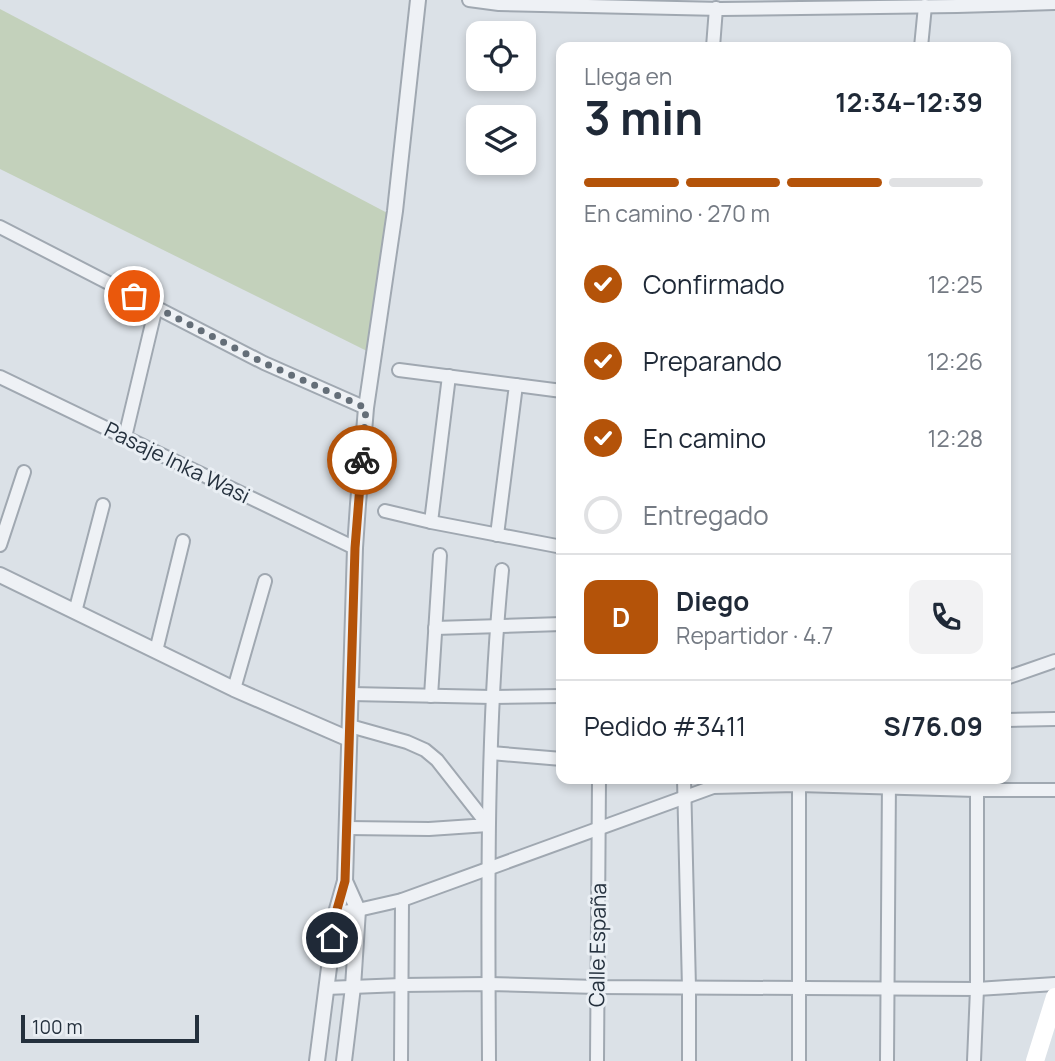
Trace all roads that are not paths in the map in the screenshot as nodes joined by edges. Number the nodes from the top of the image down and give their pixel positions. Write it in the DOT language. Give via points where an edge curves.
graph roads {
  1 [pos="418,0"];
  2 [pos="469,0"];
  3 [pos="1055,3"];
  4 [pos="925,6"];
  5 [pos="716,8"];
  6 [pos="713,42"];
  7 [pos="921,42"];
  8 [pos="0,227"];
  9 [pos="156,307"];
  10 [pos="399,370"];
  11 [pos="449,376"];
  12 [pos="0,377"];
  13 [pos="516,385"];
  14 [pos="556,390"];
  15 [pos="366,408"];
  16 [pos="125,437"];
  17 [pos="24,472"];
  18 [pos="103,505"];
  19 [pos="385,511"];
  20 [pos="431,522"];
  21 [pos="497,535"];
  22 [pos="183,541"];
  23 [pos="0,545"];
  24 [pos="556,546"];
  25 [pos="355,548"];
  26 [pos="440,555"];
  27 [pos="502,570"];
  28 [pos="0,575"];
  29 [pos="265,581"];
  30 [pos="75,611"];
  31 [pos="556,624"];
  32 [pos="497,626"];
  33 [pos="436,628"];
  34 [pos="156,651"];
  35 [pos="1055,661"];
  36 [pos="1011,676"];
  37 [pos="234,689"];
  38 [pos="351,694"];
  39 [pos="431,696"];
  40 [pos="556,696"];
  41 [pos="492,697"];
  42 [pos="1055,719"];
  43 [pos="1011,720"];
  44 [pos="349,732"];
  45 [pos="491,753"];
  46 [pos="556,758"];
  47 [pos="599,784"];
  48 [pos="684,784"];
  49 [pos="756,784"];
  50 [pos="798,784"];
  51 [pos="889,784"];
  52 [pos="976,784"];
  53 [pos="1055,790"];
  54 [pos="685,796"];
  55 [pos="488,825"];
  56 [pos="347,828"];
  57 [pos="600,828"];
  58 [pos="488,868"];
  59 [pos="345,881"];
  60 [pos="402,900"];
  61 [pos="358,910"];
  62 [pos="336,913"];
  63 [pos="488,984"];
  64 [pos="402,985"];
  65 [pos="1055,985"];
  66 [pos="353,987"];
  67 [pos="597,987"];
  68 [pos="326,988"];
  69 [pos="690,988"];
  70 [pos="799,988"];
  71 [pos="887,988"];
  72 [pos="977,989"];
  73 [pos="1055,997"];
  74 [pos="1055,1031"];
  75 [pos="317,1061"];
  76 [pos="344,1061"];
  77 [pos="401,1061"];
  78 [pos="489,1061"];
  79 [pos="597,1061"];
  80 [pos="690,1061"];
  81 [pos="799,1061"];
  82 [pos="887,1061"];
  83 [pos="974,1061"];
  84 [pos="1035,1061"];
  85 [pos="1045,1061"];
  1 -- 15 [label="street" via="395,211"];
  2 -- 5 [label="street"];
  3 -- 4 [label="street"];
  4 -- 5 [label="street"];
  4 -- 7 [label="street"];
  5 -- 6 [label="street"];
  8 -- 9 [label="street"];
  9 -- 15 [label="street" via="264,363"];
  9 -- 16 [label="street"];
  10 -- 11 [label="street"];
  11 -- 13 [label="street"];
  11 -- 20 [label="street"];
  12 -- 16 [label="street, Pasaje Inka Wasi"];
  13 -- 14 [label="street"];
  13 -- 21 [label="street"];
  15 -- 25 [label="street"];
  16 -- 25 [label="street, Pasaje Inka Wasi"];
  17 -- 23 [label="street"];
  18 -- 30 [label="street"];
  19 -- 20 [label="street"];
  20 -- 21 [label="street"];
  21 -- 24 [label="street"];
  22 -- 34 [label="street"];
  25 -- 38 [label="street"];
  26 -- 33 [label="street"];
  27 -- 32 [label="street"];
  28 -- 30 [label="street"];
  29 -- 37 [label="street"];
  30 -- 34 [label="street"];
  31 -- 32 [label="street"];
  32 -- 33 [label="street"];
  32 -- 41 [label="street"];
  33 -- 39 [label="street"];
  34 -- 37 [label="street"];
  35 -- 36 [label="street"];
  37 -- 44 [label="street"];
  38 -- 39 [label="street"];
  38 -- 44 [label="street"];
  39 -- 41 [label="street"];
  40 -- 41 [label="street"];
  41 -- 45 [label="street"];
  42 -- 43 [label="street"];
  44 -- 55 [label="street" via="407,741 425,750"];
  44 -- 56 [label="street"];
  45 -- 46 [label="street"];
  45 -- 55 [label="street"];
  47 -- 57 [label="street, Calle España"];
  48 -- 54 [label="street"];
  49 -- 54 [label="street" via="713,786"];
  50 -- 70 [label="street"];
  51 -- 52 [label="street"];
  51 -- 71 [label="street"];
  52 -- 53 [label="street"];
  52 -- 72 [label="street"];
  54 -- 57 [label="street"];
  54 -- 69 [label="street"];
  55 -- 56 [label="street"];
  55 -- 58 [label="street"];
  56 -- 59 [label="street"];
  57 -- 58 [label="street"];
  57 -- 67 [label="street, Calle España"];
  58 -- 60 [label="street"];
  58 -- 63 [label="street"];
  59 -- 61 [label="street"];
  59 -- 62 [label="street"];
  60 -- 61 [label="street"];
  60 -- 64 [label="street"];
  61 -- 62 [label="street"];
  61 -- 66 [label="street"];
  62 -- 68 [label="street"];
  63 -- 64 [label="street"];
  63 -- 67 [label="street"];
  63 -- 78 [label="street"];
  64 -- 66 [label="street"];
  64 -- 77 [label="street"];
  65 -- 72 [label="street"];
  66 -- 68 [label="street"];
  66 -- 76 [label="street"];
  67 -- 69 [label="street"];
  67 -- 79 [label="street, Calle España"];
  68 -- 75 [label="street"];
  69 -- 70 [label="street"];
  69 -- 80 [label="street"];
  70 -- 71 [label="street"];
  70 -- 81 [label="street"];
  71 -- 72 [label="street"];
  71 -- 82 [label="street"];
  72 -- 83 [label="street"];
  73 -- 84 [label="main road"];
  74 -- 85 [label="main road"];
}
